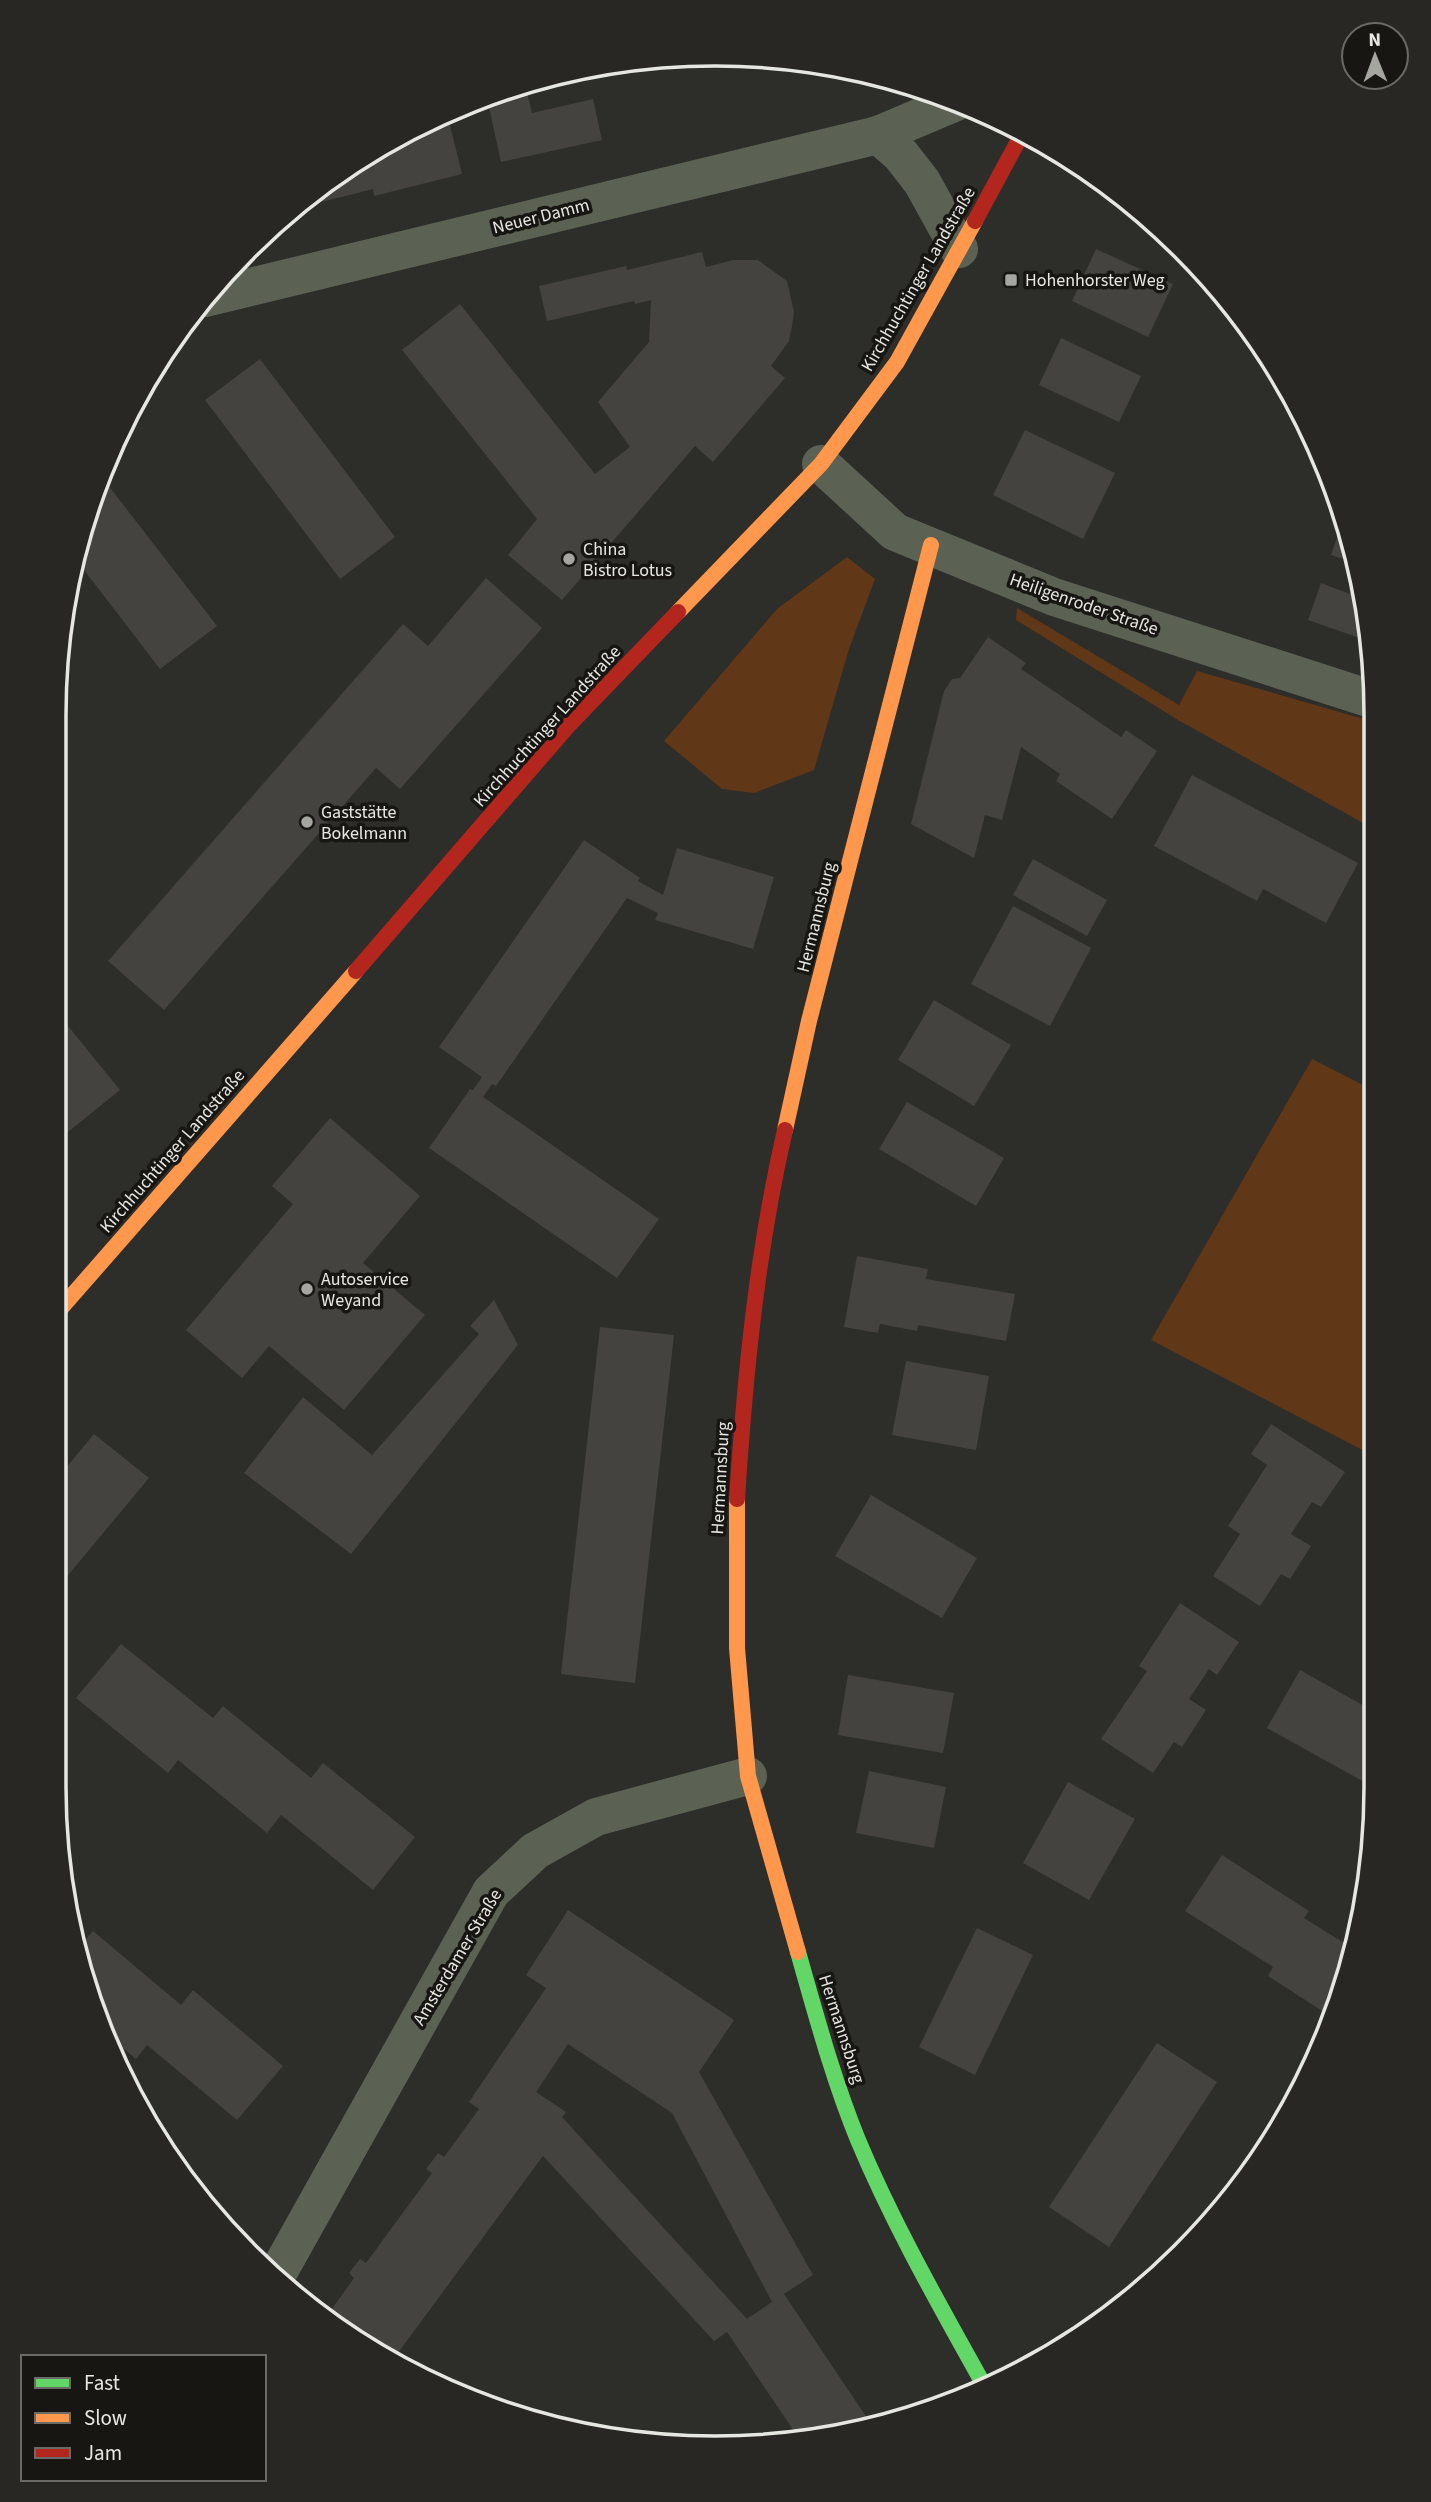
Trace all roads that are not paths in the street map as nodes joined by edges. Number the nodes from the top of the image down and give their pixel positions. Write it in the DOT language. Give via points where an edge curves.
graph roads {
  1 [pos="942,108"];
  2 [pos="878,135"];
  3 [pos="1018,141"];
  4 [pos="959,249"];
  5 [pos="223,294"];
  6 [pos="821,464"];
  7 [pos="931,545"];
  8 [pos="1364,696"];
  9 [pos="66,1302"];
  10 [pos="748,1776"];
  11 [pos="281,2267"];
  12 [pos="980,2379"];
  1 -- 2 [label="street, Neuer Damm"];
  2 -- 4 [label="street" via="922,182"];
  2 -- 5 [label="street, Neuer Damm"];
  3 -- 4 [label="street, Kirchhuchtinger Landstraße"];
  4 -- 6 [label="street, Kirchhuchtinger Landstraße" via="897,362"];
  6 -- 7 [label="street, Heiligenroder Straße" via="895,532"];
  6 -- 9 [label="street, Kirchhuchtinger Landstraße" via="568,726"];
  7 -- 8 [label="street, Heiligenroder Straße" via="1054,597"];
  7 -- 10 [label="street, Hermannsburg" via="809,1021 762,1242 745,1380 736,1521 737,1648"];
  10 -- 11 [label="street, Amsterdamer Straße" via="596,1816 535,1851 491,1892"];
  10 -- 12 [label="street, Hermannsburg" via="826,2050 858,2139 901,2235"];
}
